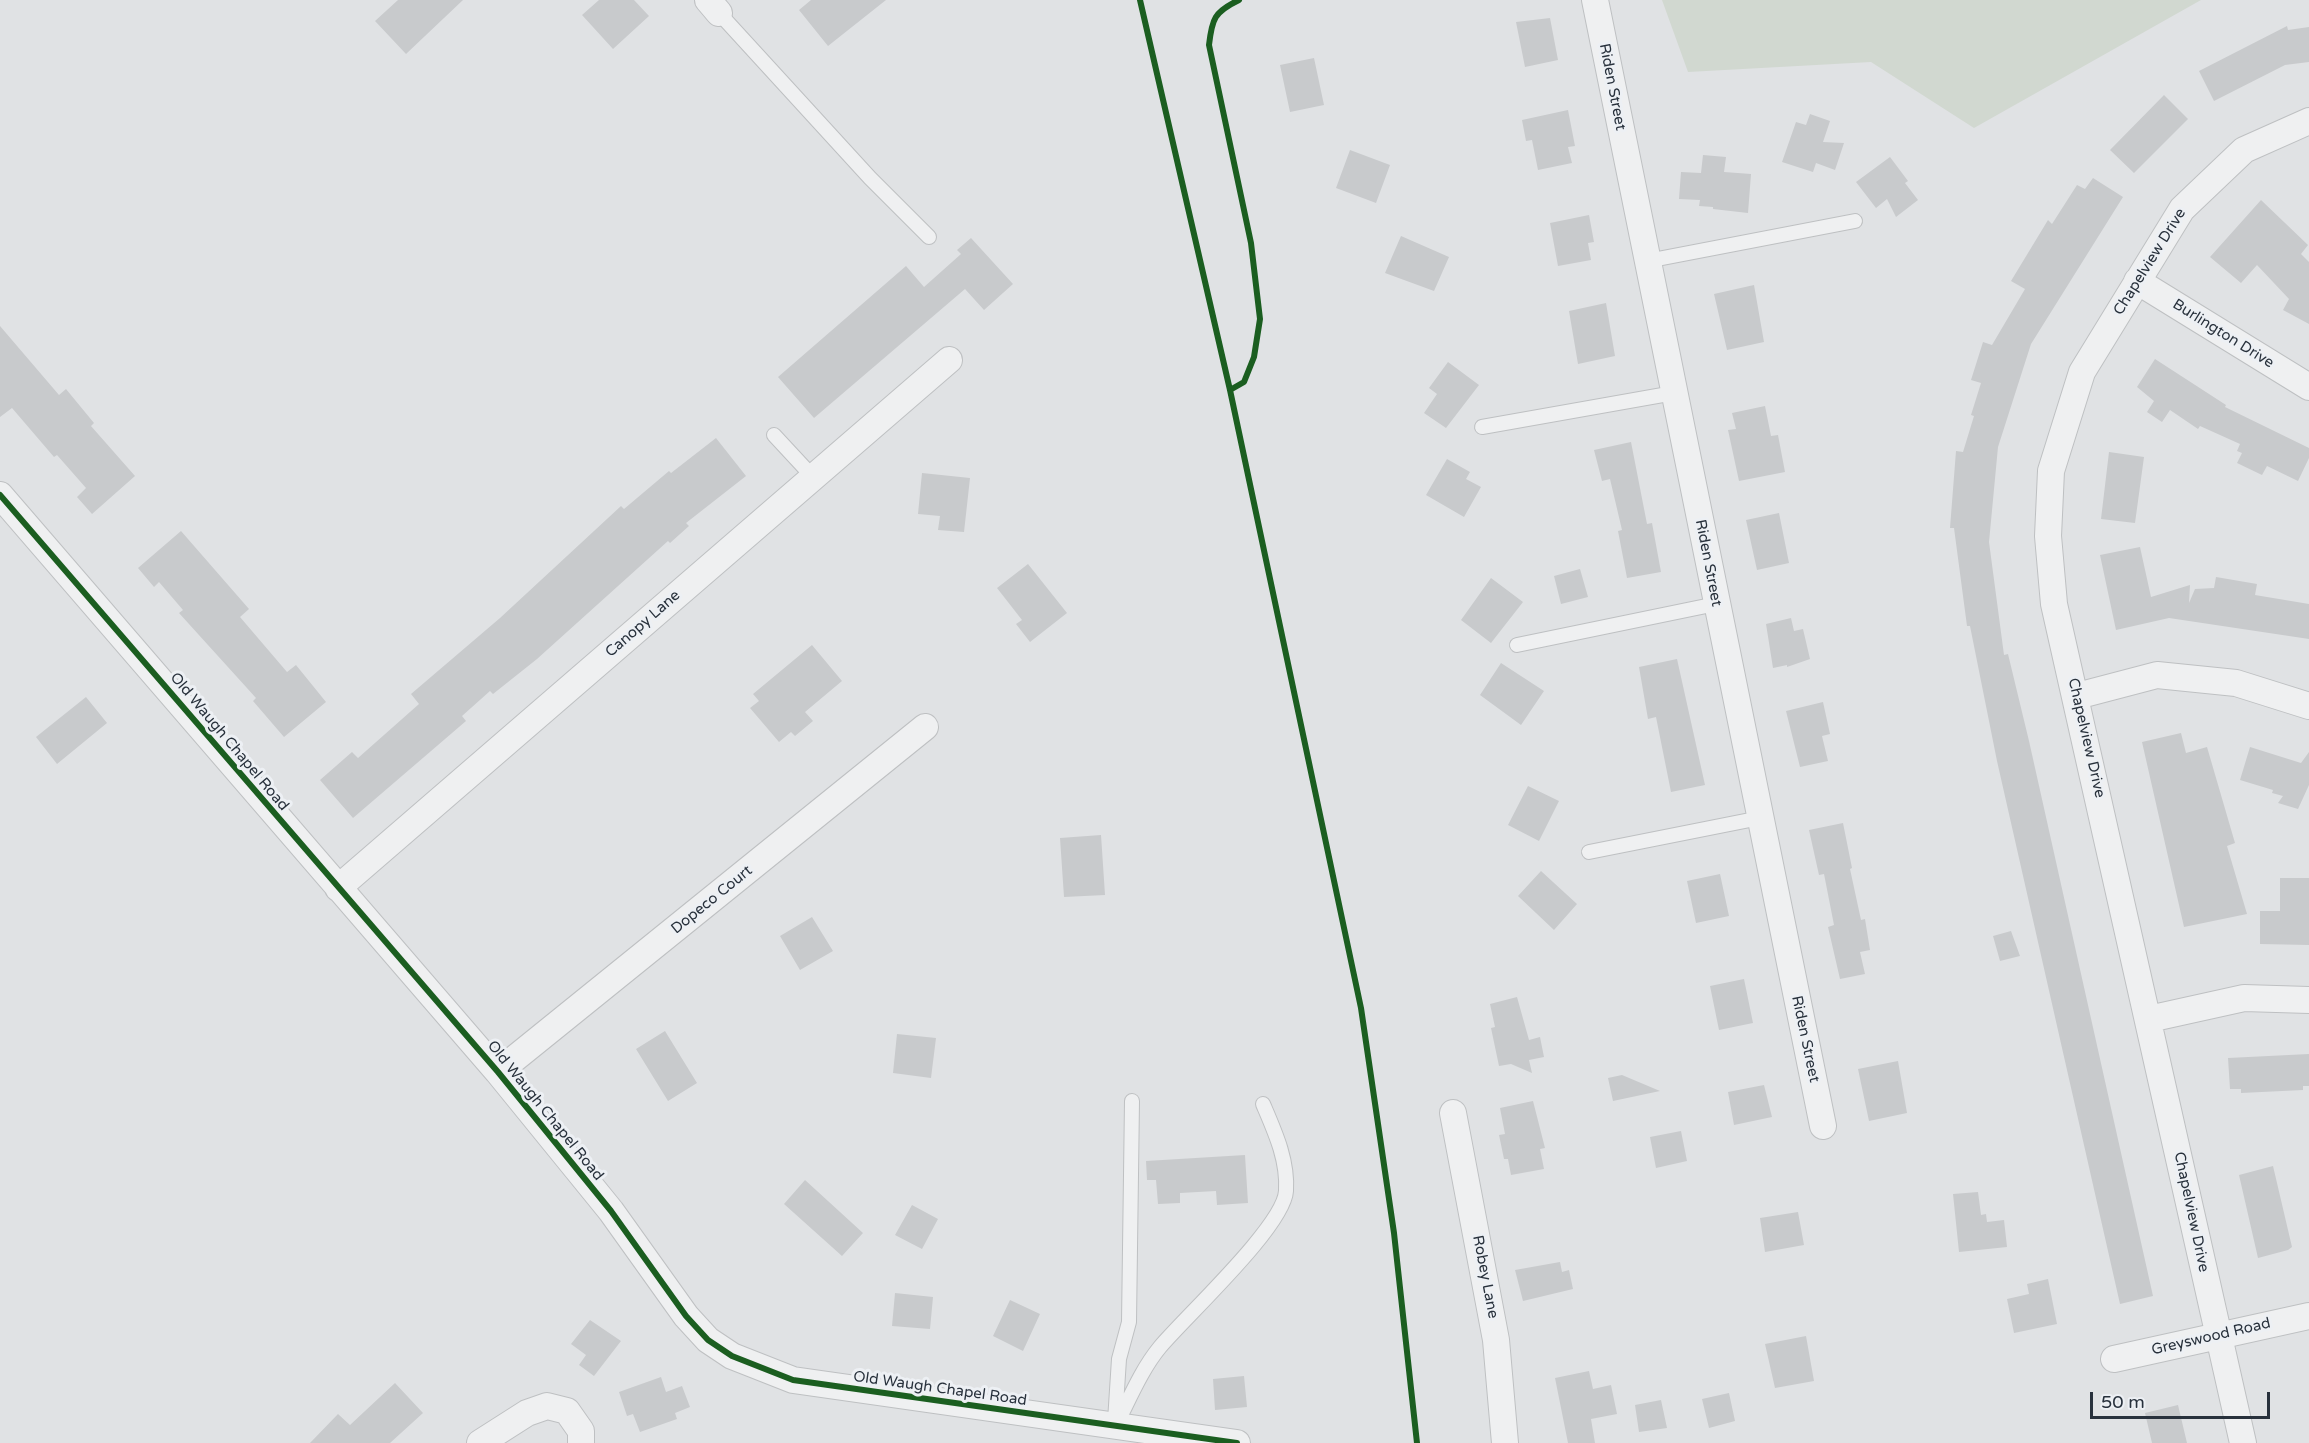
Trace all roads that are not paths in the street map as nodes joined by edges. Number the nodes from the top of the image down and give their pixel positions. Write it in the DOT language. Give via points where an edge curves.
graph roads {
  1 [pos="1595,0"];
  2 [pos="714,7"];
  3 [pos="2309,122"];
  4 [pos="1855,221"];
  5 [pos="929,237"];
  6 [pos="1647,261"];
  7 [pos="2137,281"];
  8 [pos="949,360"];
  9 [pos="2309,387"];
  10 [pos="1674,393"];
  11 [pos="1482,427"];
  12 [pos="774,435"];
  13 [pos="813,477"];
  14 [pos="0,495"];
  15 [pos="1716,604"];
  16 [pos="1517,645"];
  17 [pos="2077,696"];
  18 [pos="2309,706"];
  19 [pos="926,728"];
  20 [pos="1760,818"];
  21 [pos="1589,852"];
  22 [pos="338,888"];
  23 [pos="2309,1000"];
  24 [pos="2149,1019"];
  25 [pos="498,1072"];
  26 [pos="1132,1101"];
  27 [pos="1263,1104"];
  28 [pos="1453,1113"];
  29 [pos="1823,1126"];
  30 [pos="2309,1316"];
  31 [pos="2217,1335"];
  32 [pos="2114,1359"];
  33 [pos="1115,1427"];
  34 [pos="492,1440"];
  35 [pos="581,1443"];
  36 [pos="1237,1443"];
  37 [pos="1505,1443"];
  38 [pos="2243,1443"];
  1 -- 6 [label="street, Riden Street"];
  2 -- 5 [label="lane"];
  3 -- 7 [label="street, Chapelview Drive" via="2244,150 2182,209"];
  4 -- 6 [label="lane"];
  6 -- 10 [label="street, Riden Street"];
  7 -- 9 [label="street, Burlington Drive"];
  7 -- 17 [label="street, Chapelview Drive" via="2082,372 2051,471 2048,536 2054,604"];
  8 -- 13 [label="street, Canopy Lane"];
  10 -- 11 [label="lane"];
  10 -- 15 [label="street, Riden Street"];
  12 -- 13 [label="lane"];
  13 -- 22 [label="street, Canopy Lane"];
  14 -- 22 [label="street, Old Waugh Chapel Road"];
  15 -- 16 [label="lane"];
  15 -- 20 [label="street, Riden Street"];
  17 -- 18 [label="street" via="2157,675 2236,683"];
  17 -- 24 [label="street, Chapelview Drive"];
  19 -- 25 [label="street, Dopeco Court"];
  20 -- 21 [label="lane"];
  20 -- 29 [label="street, Riden Street"];
  22 -- 25 [label="street, Old Waugh Chapel Road"];
  23 -- 24 [label="street" via="2244,998"];
  24 -- 31 [label="street, Chapelview Drive"];
  25 -- 33 [label="street, Old Waugh Chapel Road" via="611,1211 686,1316 708,1340 732,1356 793,1380"];
  26 -- 33 [label="lane" via="1130,1322 1119,1359"];
  27 -- 33 [label="lane" via="1284,1154 1287,1194 1269,1227 1160,1348"];
  28 -- 37 [label="street, Robey Lane" via="1496,1340"];
  30 -- 31 [label="street, Greyswood Road"];
  31 -- 32 [label="street, Greyswood Road"];
  31 -- 38 [label="street, Chapelview Drive"];
  33 -- 36 [label="street, Old Waugh Chapel Road"];
  34 -- 35 [label="street" via="527,1413 547,1406 567,1411 581,1431"];
}
